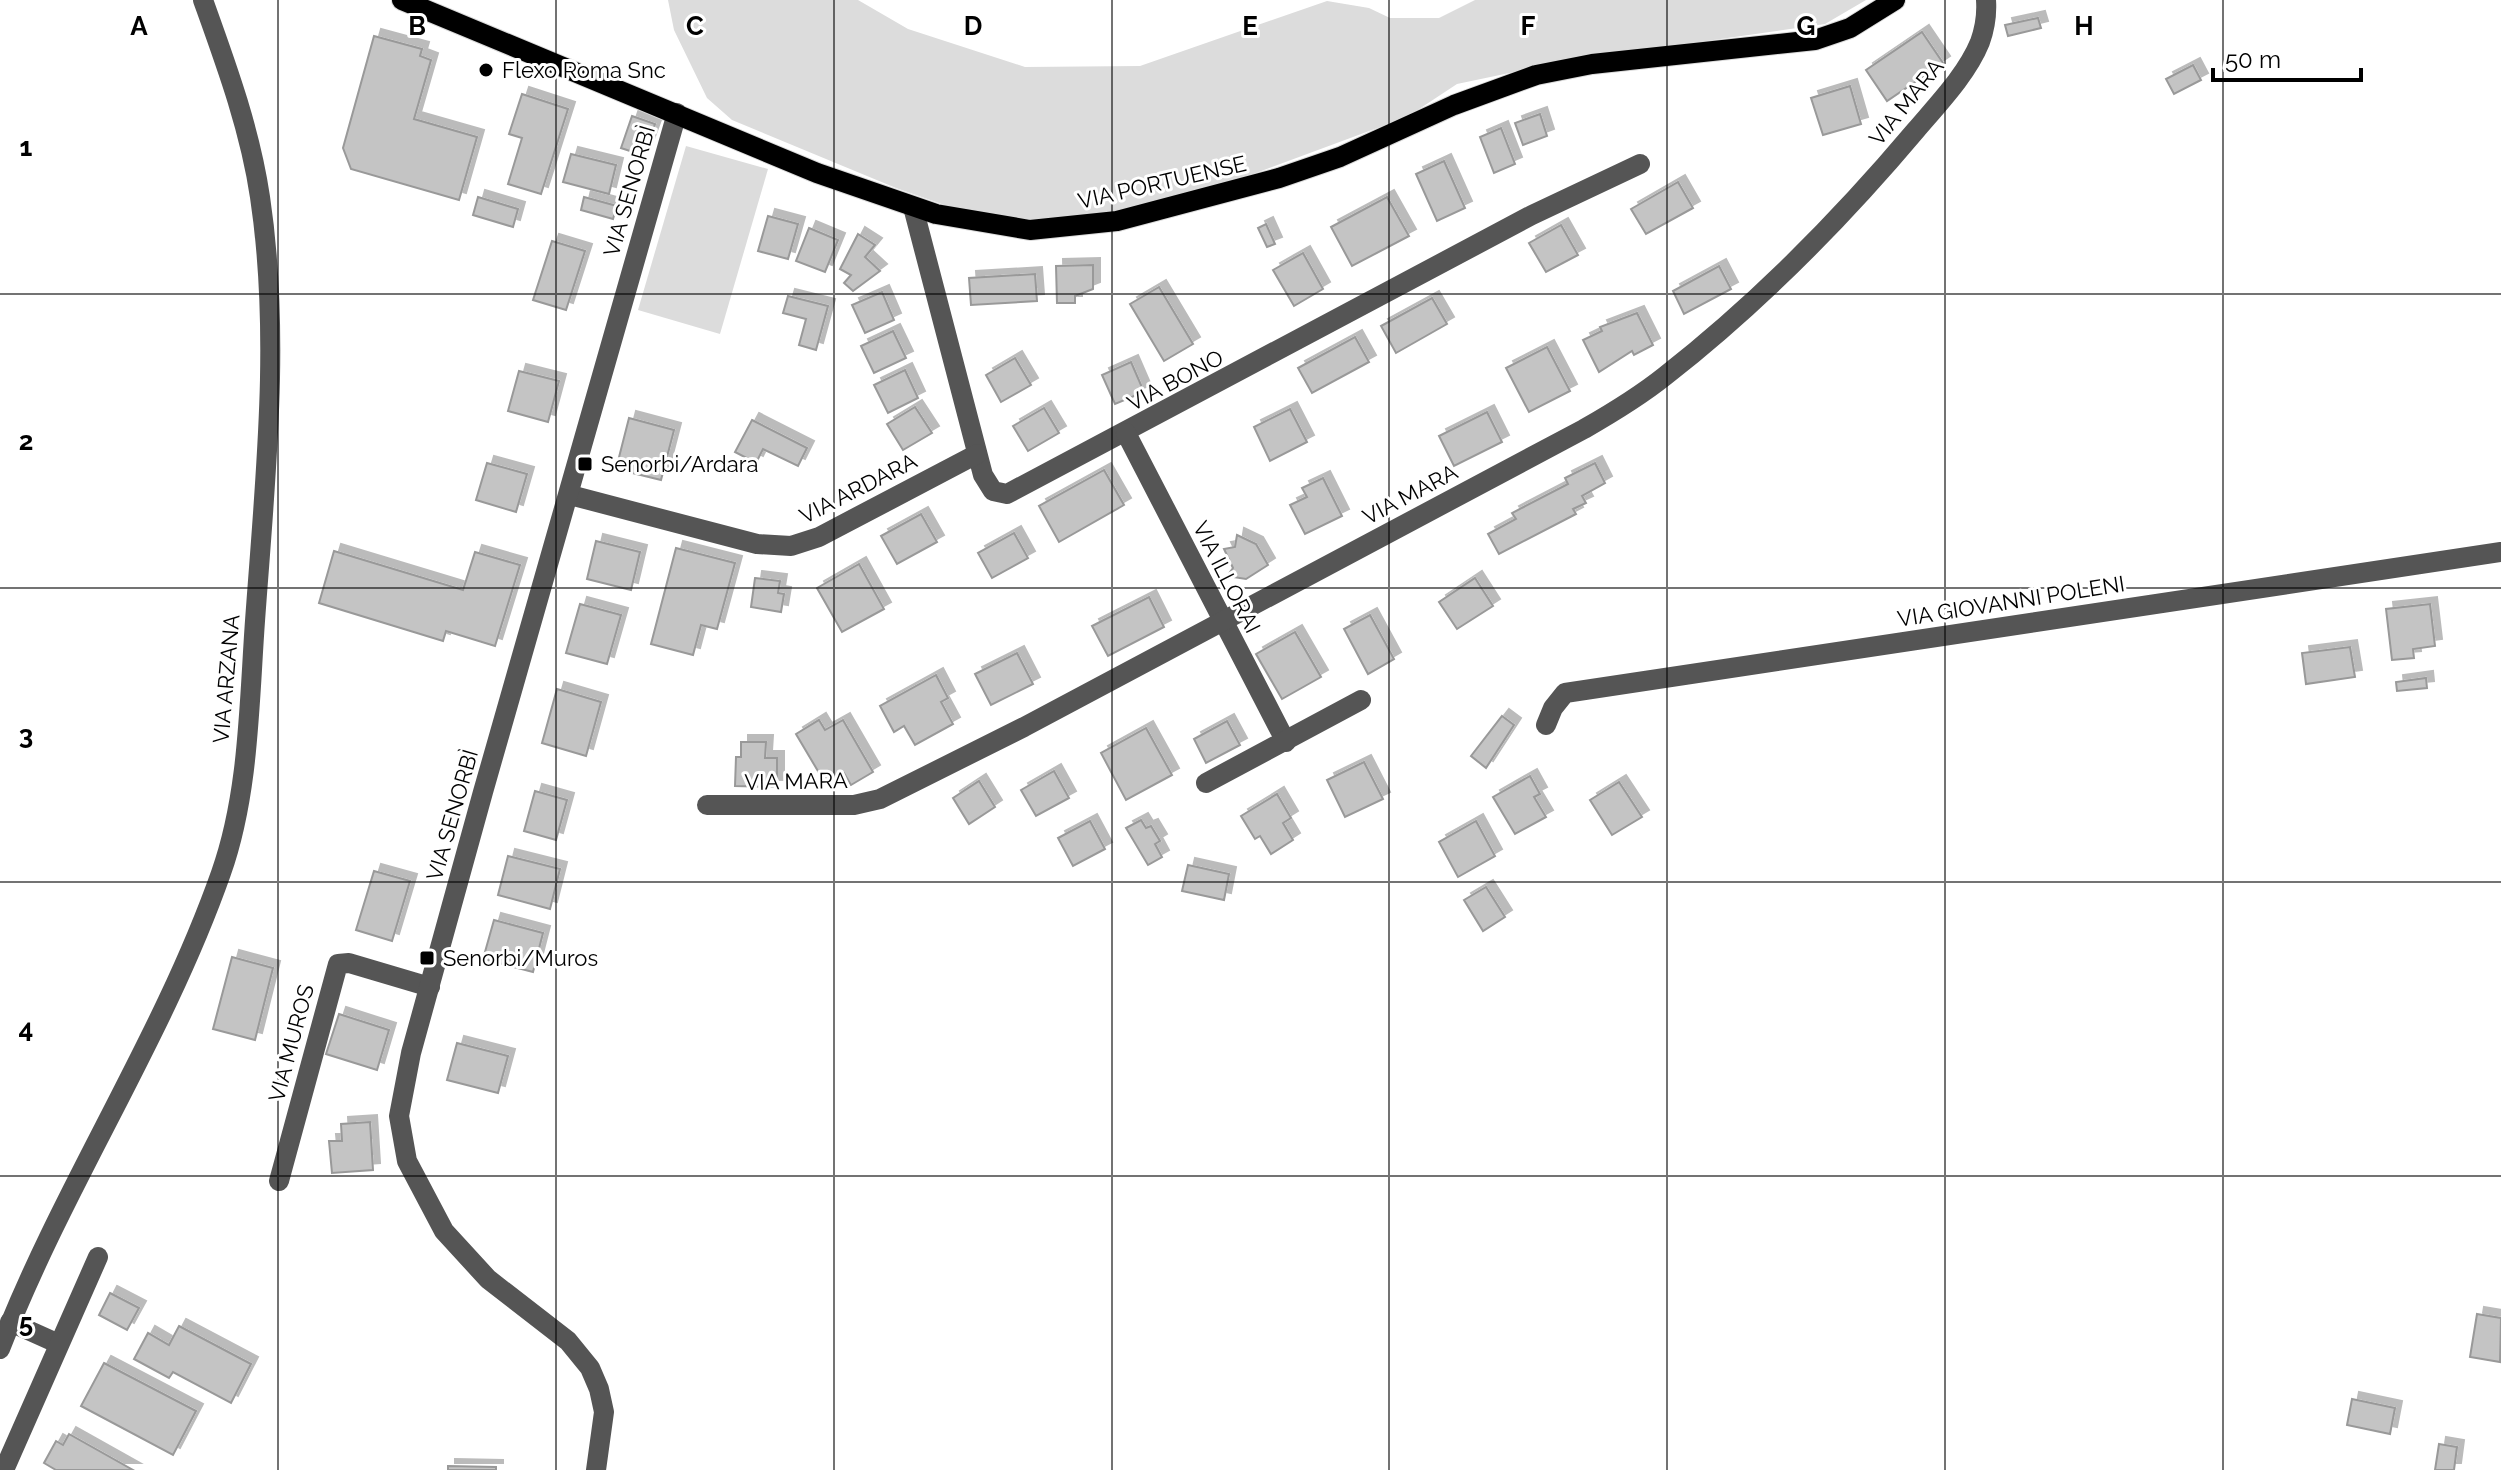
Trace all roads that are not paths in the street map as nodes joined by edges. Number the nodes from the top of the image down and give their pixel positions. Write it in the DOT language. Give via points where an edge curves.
graph roads {
  1 [pos="203,0"];
  2 [pos="402,0"];
  3 [pos="1895,0"];
  4 [pos="1986,0"];
  5 [pos="677,113"];
  6 [pos="1640,164"];
  7 [pos="913,207"];
  8 [pos="1126,433"];
  9 [pos="977,454"];
  10 [pos="570,495"];
  11 [pos="2501,552"];
  12 [pos="1223,621"];
  13 [pos="1361,700"];
  14 [pos="1546,725"];
  15 [pos="1286,742"];
  16 [pos="1206,783"];
  17 [pos="707,805"];
  18 [pos="430,987"];
  19 [pos="279,1181"];
  20 [pos="98,1257"];
  21 [pos="16,1325"];
  22 [pos="51,1341"];
  23 [pos="0,1349"];
  24 [pos="4,1470"];
  25 [pos="596,1470"];
  1 -- 21 [label="street, VIA ARZANA" via="250,146 266,251 265,480 239,798 223,869 208,906"];
  2 -- 5 [label="main road, VIA PORTUENSE"];
  3 -- 7 [label="main road, VIA PORTUENSE" via="1850,28 1815,40 1536,75 1309,169 1117,221 1062,229 1013,228"];
  4 -- 12 [label="street, VIA MARA" via="1981,41 1940,102 1811,245 1677,367 1584,429"];
  5 -- 7 [label="main road, VIA PORTUENSE"];
  5 -- 10 [label="street, VIA SENORBÌ"];
  6 -- 8 [label="street, VIA BONO" via="1532,215"];
  7 -- 9 [label="street, VIA BONO"];
  8 -- 9 [label="street, VIA BONO" via="1007,494 988,485"];
  8 -- 12 [label="street, VIA ILLORAI"];
  9 -- 10 [label="street, VIA ARDARA" via="837,528 791,546 757,544"];
  10 -- 18 [label="street, VIA SENORBÌ"];
  11 -- 14 [label="street, VIA GIOVANNI POLENI" via="1565,693"];
  12 -- 15 [label="street, VIA ILLORAI"];
  12 -- 17 [label="street, VIA MARA" via="880,799 854,805"];
  13 -- 15 [label="street"];
  15 -- 16 [label="street"];
  18 -- 19 [label="street, VIA MUROS" via="338,964"];
  18 -- 25 [label="street, VIA SENORBÌ" via="401,1094 400,1134 407,1161 454,1245 500,1289 568,1341 590,1368 604,1412"];
  20 -- 22 [label="street"];
  21 -- 22 [label="street"];
  21 -- 23 [label="street, VIA ARZANA"];
  22 -- 24 [label="street"];
}
